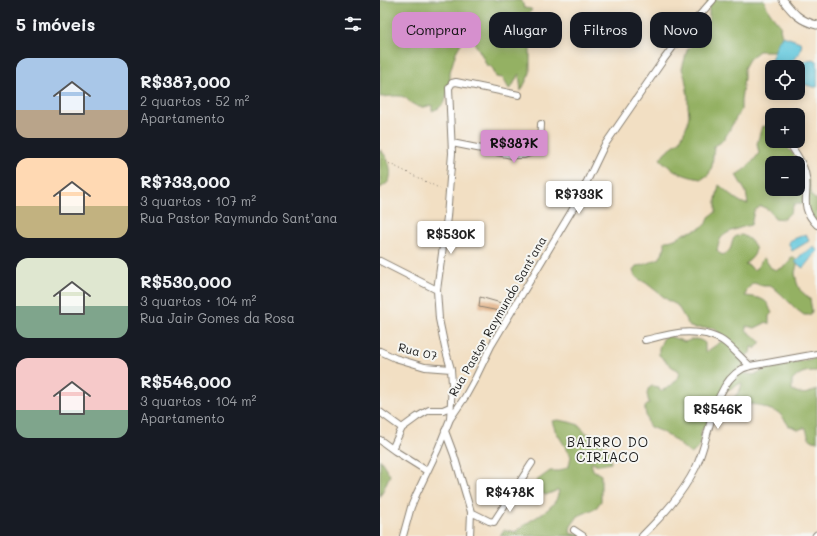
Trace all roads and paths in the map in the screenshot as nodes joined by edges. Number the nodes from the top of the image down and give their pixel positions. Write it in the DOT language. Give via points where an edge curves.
graph roads {
  1 [pos="713,0"];
  2 [pos="783,0"];
  3 [pos="817,25"];
  4 [pos="519,95"];
  5 [pos="541,124"];
  6 [pos="452,143"];
  7 [pos="792,148"];
  8 [pos="382,160"];
  9 [pos="449,193"];
  10 [pos="817,225"];
  11 [pos="380,261"];
  12 [pos="437,290"];
  13 [pos="645,340"];
  14 [pos="380,351"];
  15 [pos="817,354"];
  16 [pos="750,366"];
  17 [pos="451,369"];
  18 [pos="450,407"];
  19 [pos="380,412"];
  20 [pos="450,419"];
  21 [pos="402,428"];
  22 [pos="445,431"];
  23 [pos="380,440"];
  24 [pos="392,449"];
  25 [pos="532,463"];
  26 [pos="427,471"];
  27 [pos="471,512"];
  28 [pos="574,530"];
  29 [pos="403,536"];
  30 [pos="470,536"];
  31 [pos="583,536"];
  32 [pos="642,536"];
  1 -- 20 [label="street, Rua Pastor Raymundo Sant’ana" via="664,59 604,146 577,202"];
  2 -- 3 [label="street" via="802,20"];
  4 -- 6 [label="street" via="452,83 449,88"];
  5 -- 6 [label="street" via="540,145 537,150 524,155"];
  6 -- 9 [label="street"];
  7 -- 10 [label="street" via="805,172 805,206"];
  8 -- 9 [label="path"];
  9 -- 12 [label="street"];
  11 -- 12 [label="street"];
  12 -- 17 [label="street" via="439,319"];
  13 -- 16 [label="street" via="682,332 715,336"];
  14 -- 17 [label="street, Rua 07" via="425,367"];
  15 -- 16 [label="street"];
  16 -- 32 [label="street" via="731,378 723,389 701,455 686,487"];
  17 -- 18 [label="street"];
  18 -- 20 [label="street"];
  18 -- 21 [label="street" via="444,410 429,410"];
  19 -- 21 [label="street"];
  20 -- 22 [label="street, Rua Pastor Raymundo Sant’ana"];
  21 -- 24 [label="street"];
  22 -- 26 [label="street, Rua Pastor Raymundo Sant’ana"];
  22 -- 27 [label="street"];
  23 -- 24 [label="street"];
  24 -- 26 [label="street"];
  25 -- 27 [label="street" via="494,522"];
  26 -- 29 [label="street, Rua Pastor Raymundo Sant’ana" via="411,507"];
  27 -- 30 [label="street"];
  28 -- 31 [label="street"];
}
